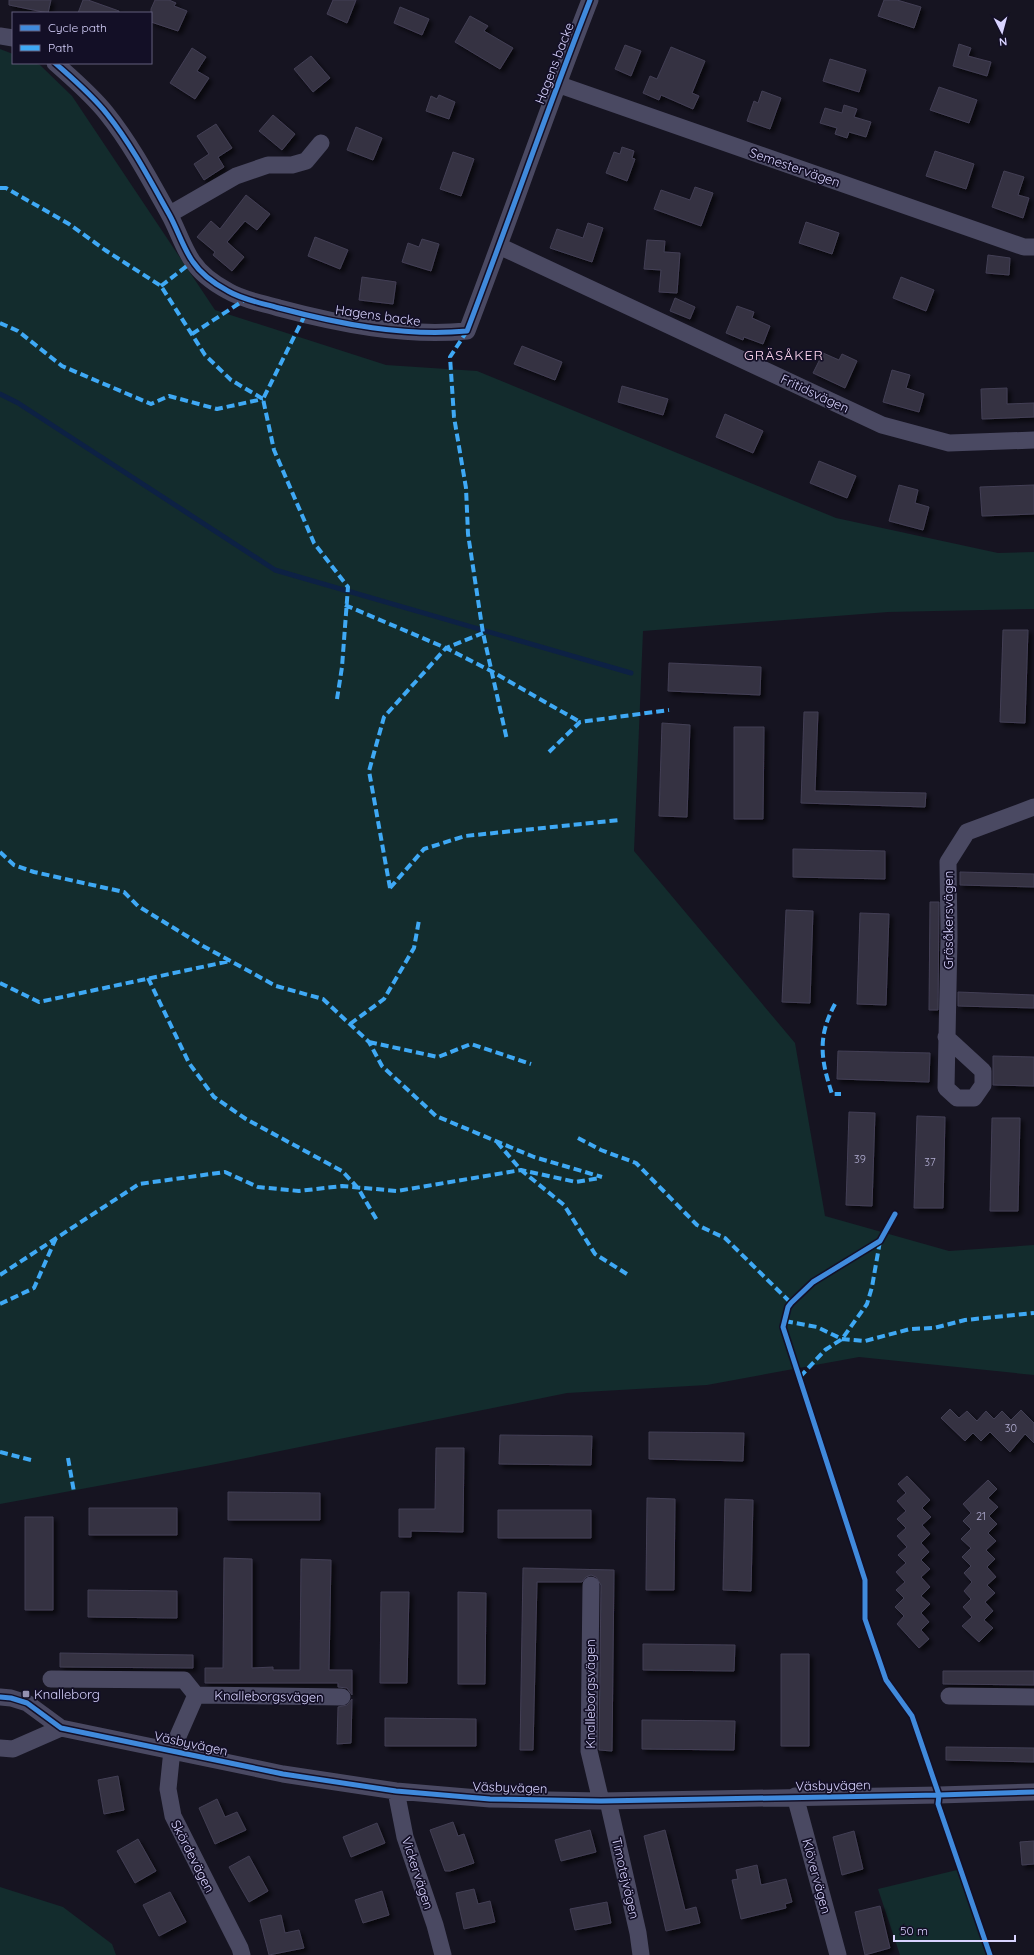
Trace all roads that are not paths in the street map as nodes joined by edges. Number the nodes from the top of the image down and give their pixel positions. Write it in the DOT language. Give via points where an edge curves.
graph roads {
  1 [pos="590,0"];
  2 [pos="0,36"];
  3 [pos="12,38"];
  4 [pos="56,64"];
  5 [pos="557,84"];
  6 [pos="321,143"];
  7 [pos="170,214"];
  8 [pos="500,246"];
  9 [pos="1034,248"];
  10 [pos="1034,440"];
  11 [pos="1034,808"];
  12 [pos="946,1037"];
  13 [pos="591,1585"];
  14 [pos="51,1679"];
  15 [pos="196,1695"];
  16 [pos="0,1696"];
  17 [pos="949,1696"];
  18 [pos="342,1697"];
  19 [pos="1034,1698"];
  20 [pos="61,1728"];
  21 [pos="0,1748"];
  22 [pos="172,1750"];
  23 [pos="396,1791"];
  24 [pos="1034,1792"];
  25 [pos="795,1796"];
  26 [pos="604,1801"];
  27 [pos="242,1955"];
  28 [pos="443,1955"];
  29 [pos="641,1955"];
  30 [pos="838,1955"];
  1 -- 5 [label="street, Hagens backe"];
  2 -- 3 [label="street"];
  4 -- 7 [label="street, Hagens backe" via="82,86 107,113"];
  5 -- 8 [label="street, Hagens backe"];
  5 -- 9 [label="street, Semestervägen" via="1024,247"];
  6 -- 7 [label="street" via="306,161 292,165 268,165 236,176"];
  7 -- 8 [label="street, Hagens backe" via="192,262 228,292 305,315 402,331 467,331"];
  8 -- 10 [label="street, Fritidsvägen" via="882,425 948,443"];
  11 -- 12 [label="street, Gräsåkersvägen" via="967,832 948,862"];
  13 -- 26 [label="street, Knalleborgsvägen" via="589,1751"];
  14 -- 15 [label="street, Knalleborgsvägen" via="184,1680"];
  15 -- 18 [label="street, Knalleborgsvägen"];
  15 -- 22 [label="street, Knalleborgsvägen"];
  16 -- 20 [label="street, Väsbyvägen" via="27,1703"];
  17 -- 19 [label="street"];
  20 -- 21 [label="street" via="13,1749"];
  20 -- 22 [label="street, Väsbyvägen"];
  22 -- 23 [label="street, Väsbyvägen" via="283,1774"];
  22 -- 27 [label="street, Skördevägen" via="168,1789 173,1816"];
  23 -- 26 [label="street, Väsbyvägen" via="490,1799"];
  23 -- 28 [label="street, Vickervägen" via="405,1837"];
  24 -- 25 [label="street, Väsbyvägen"];
  25 -- 26 [label="street, Väsbyvägen"];
  25 -- 30 [label="street, Klövervägen"];
  26 -- 29 [label="street, Timotejvägen" via="638,1933"];
}
